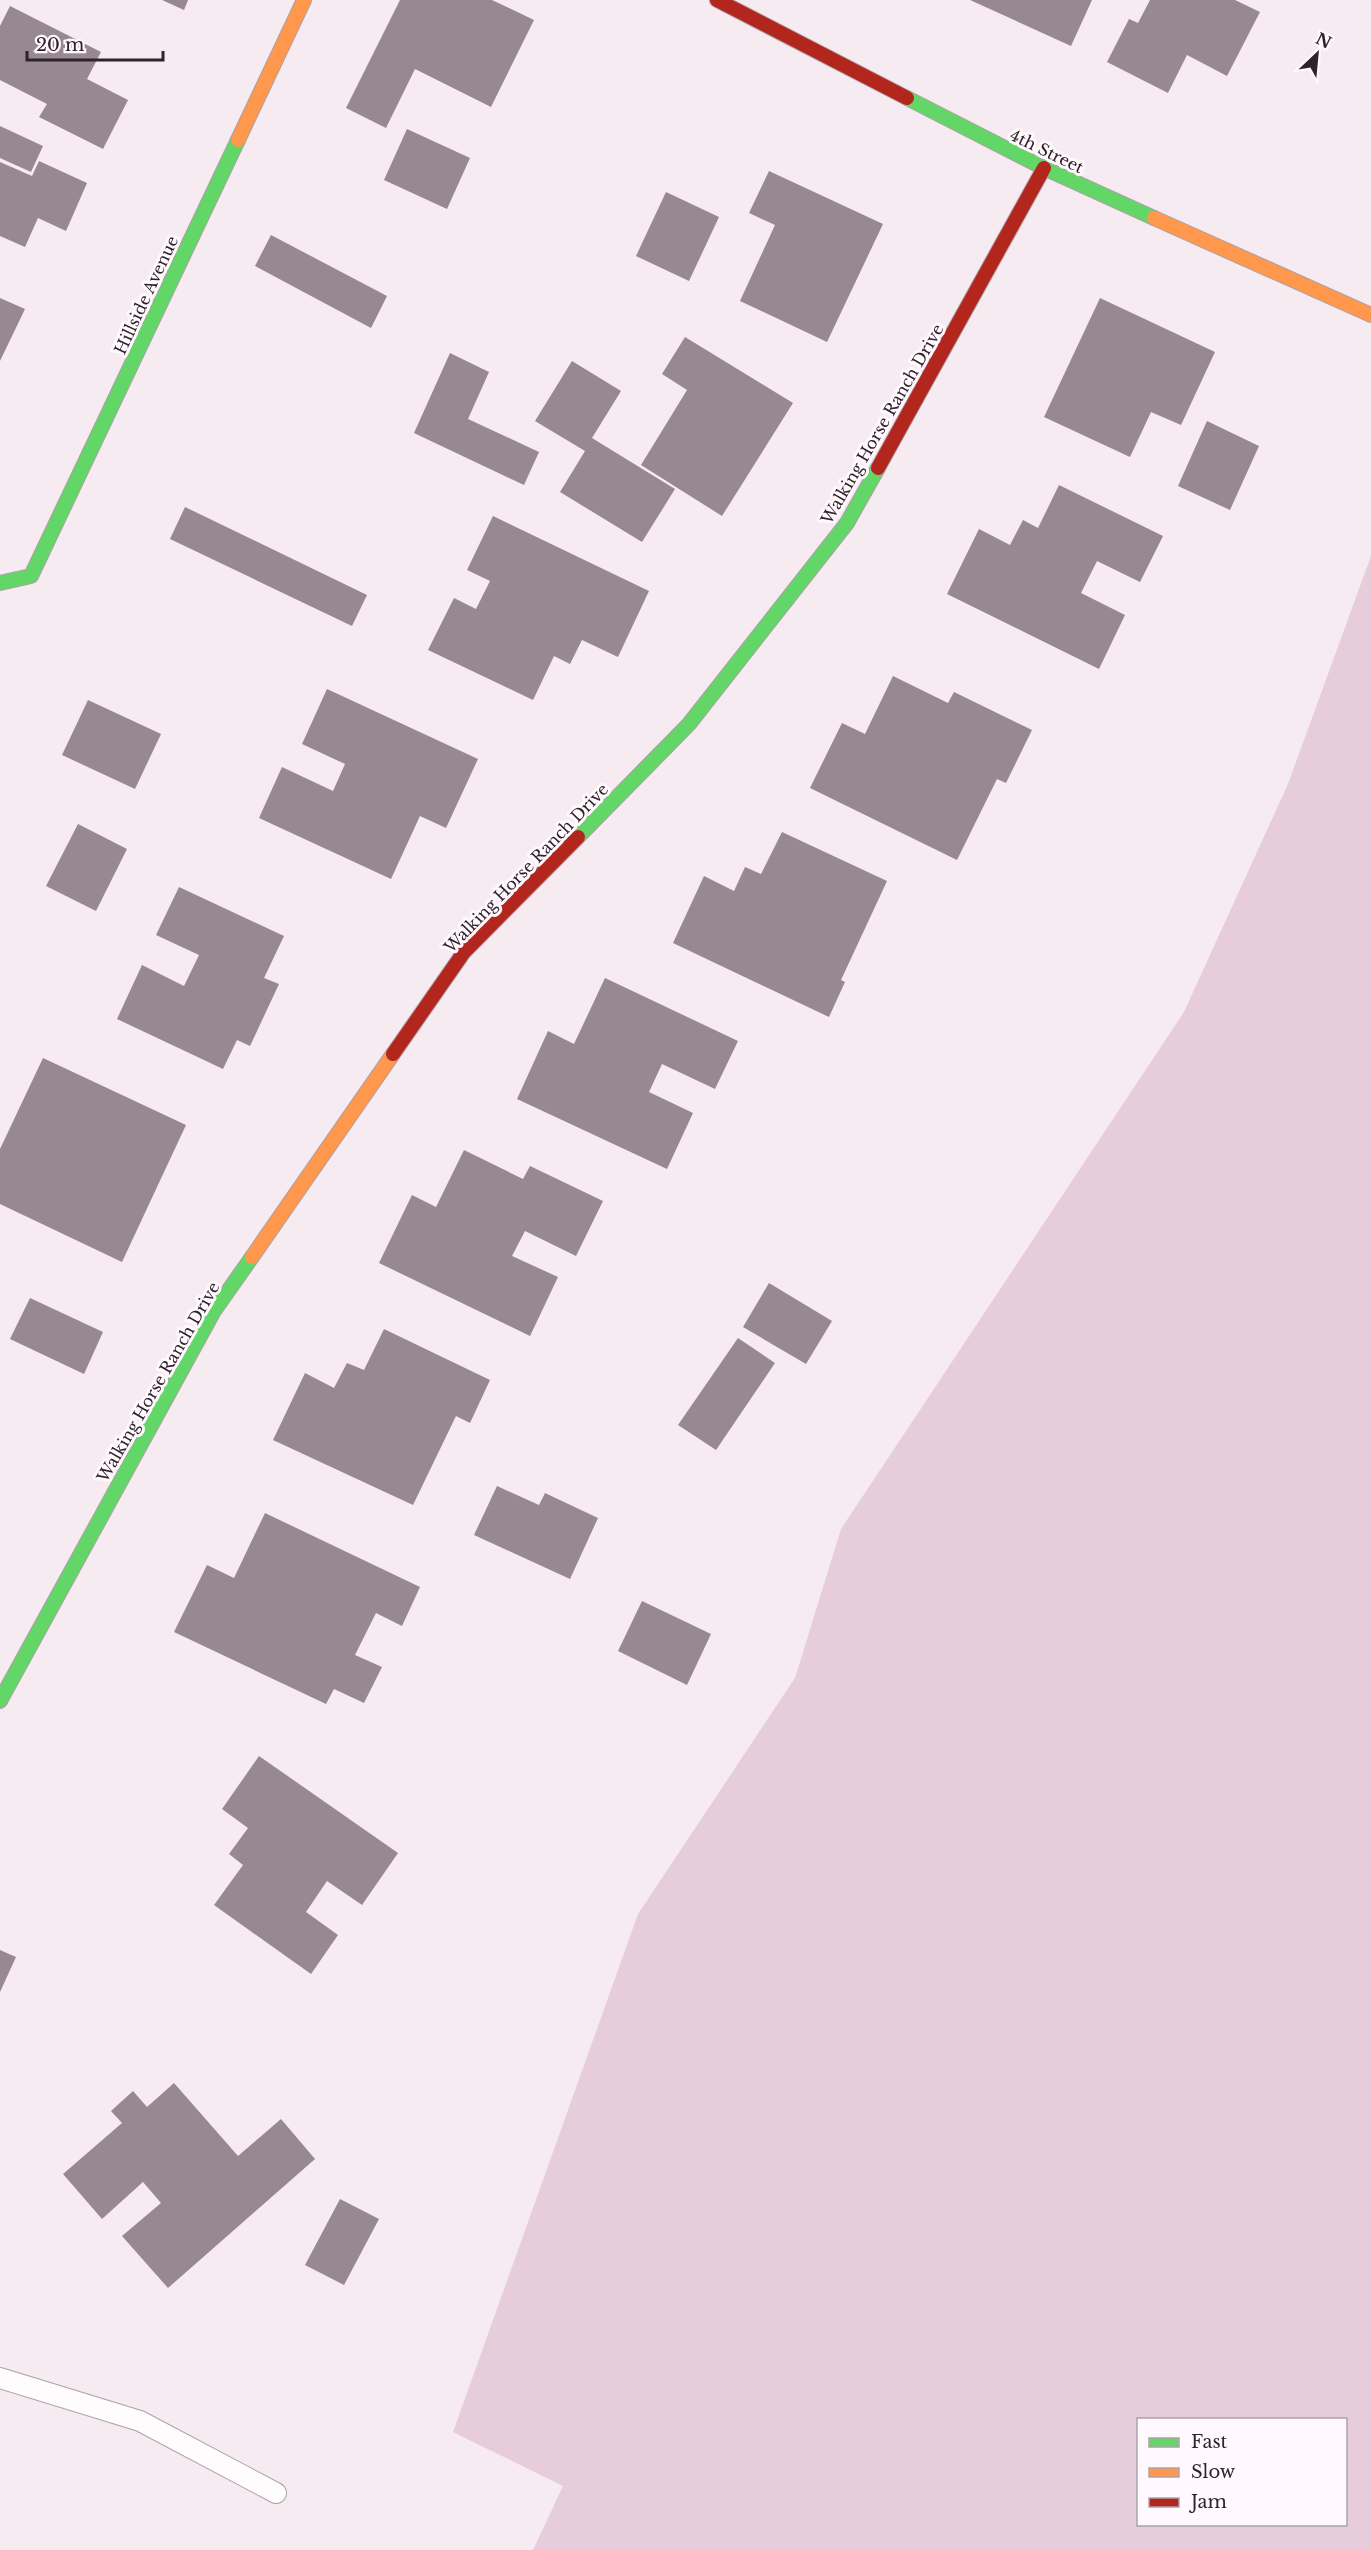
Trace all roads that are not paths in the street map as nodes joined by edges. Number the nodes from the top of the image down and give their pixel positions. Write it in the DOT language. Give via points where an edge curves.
graph roads {
  1 [pos="304,0"];
  2 [pos="717,0"];
  3 [pos="1044,168"];
  4 [pos="1371,315"];
  5 [pos="0,583"];
  6 [pos="0,1701"];
  7 [pos="0,2378"];
  8 [pos="276,2493"];
  1 -- 5 [label="street, Hillside Avenue" via="31,576"];
  2 -- 3 [label="street, 4th Street"];
  3 -- 4 [label="street, 4th Street"];
  3 -- 6 [label="street, Walking Horse Ranch Drive" via="847,523 689,724 464,952 214,1311"];
  7 -- 8 [label="lane" via="140,2421"];
}
